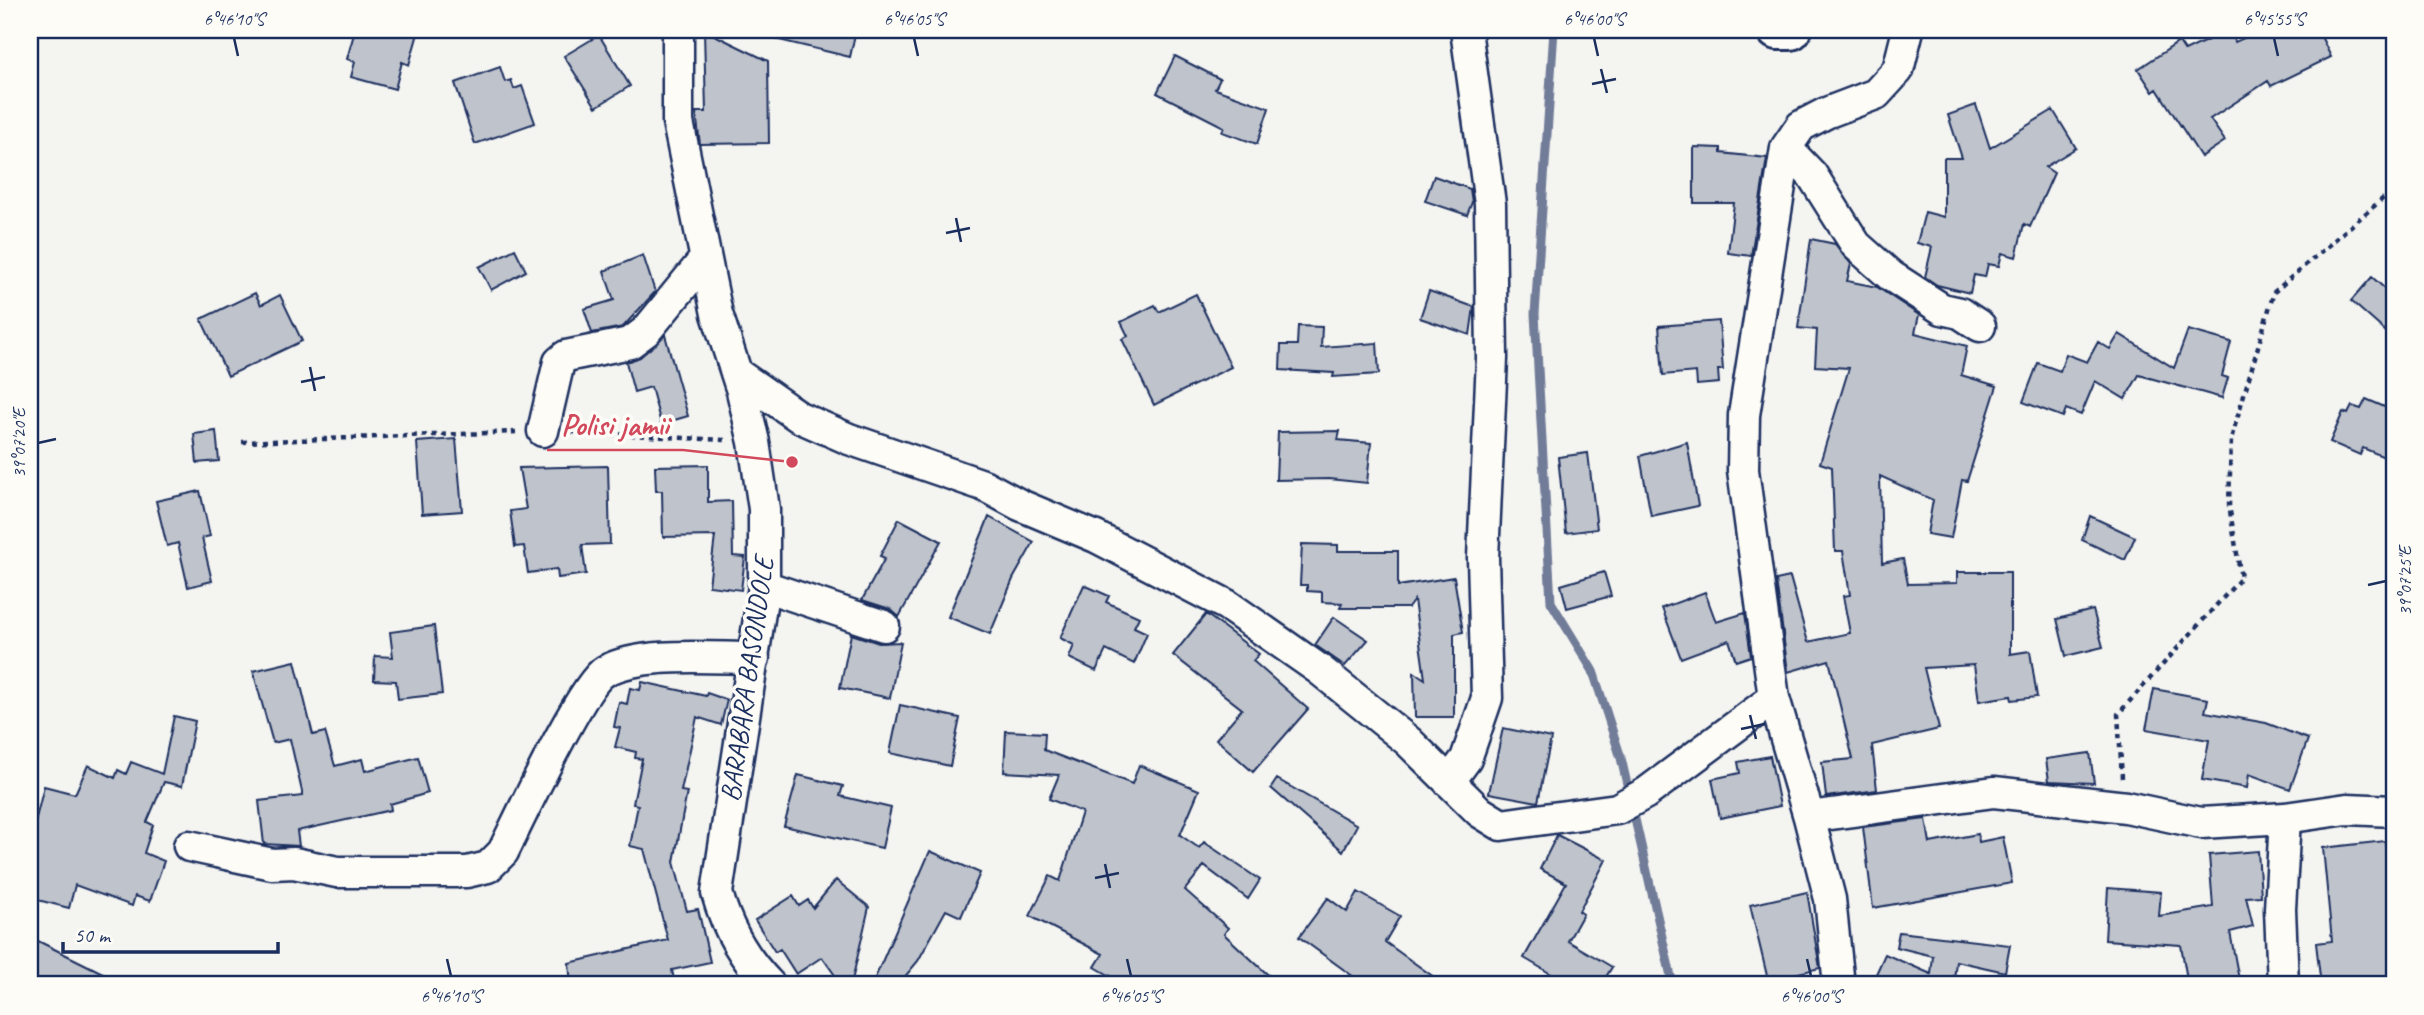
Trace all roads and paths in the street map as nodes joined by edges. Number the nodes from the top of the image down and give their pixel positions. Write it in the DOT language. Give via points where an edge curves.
graph roads {
  1 [pos="678,30"];
  2 [pos="1466,30"];
  3 [pos="1777,30"];
  4 [pos="1791,30"];
  5 [pos="1908,30"];
  6 [pos="1786,148"];
  7 [pos="2394,189"];
  8 [pos="705,259"];
  9 [pos="1980,326"];
  10 [pos="736,373"];
  11 [pos="543,431"];
  12 [pos="242,442"];
  13 [pos="754,442"];
  14 [pos="764,586"];
  15 [pos="884,626"];
  16 [pos="754,658"];
  17 [pos="1774,698"];
  18 [pos="1449,782"];
  19 [pos="2126,807"];
  20 [pos="2394,811"];
  21 [pos="1809,817"];
  22 [pos="2286,818"];
  23 [pos="189,846"];
  24 [pos="770,985"];
  25 [pos="1839,985"];
  26 [pos="2283,985"];
  1 -- 8 [label="street, BARABARA BASONDOLE" via="678,122"];
  2 -- 18 [label="street" via="1490,204 1492,358 1483,558 1487,698 1466,759"];
  3 -- 4 [label="main road"];
  5 -- 6 [label="street" via="1898,70 1876,94 1801,126"];
  6 -- 9 [label="street" via="1812,175 1856,245 1891,276 1942,309 1960,313"];
  6 -- 17 [label="street" via="1744,415 1743,470"];
  7 -- 19 [label="path" via="2274,292 2231,439 2229,505 2241,578 2118,714"];
  8 -- 10 [label="street, BARABARA BASONDOLE"];
  8 -- 11 [label="street" via="646,331 630,343 566,356 559,362"];
  10 -- 13 [label="street, BARABARA BASONDOLE"];
  10 -- 18 [label="street" via="799,417 983,485 1138,557 1227,605 1320,670 1408,741"];
  11 -- 12 [label="path"];
  11 -- 13 [label="path"];
  13 -- 14 [label="street, BARABARA BASONDOLE" via="764,509"];
  14 -- 15 [label="street"];
  14 -- 16 [label="street, BARABARA BASONDOLE"];
  16 -- 23 [label="street" via="641,660 604,671 579,705 503,852 488,867 467,872 337,872"];
  16 -- 24 [label="street, BARABARA BASONDOLE" via="717,893 733,938"];
  17 -- 18 [label="street" via="1646,793 1616,809 1501,825"];
  17 -- 21 [label="street"];
  19 -- 21 [label="street" via="1994,792"];
  19 -- 22 [label="street" via="2201,823"];
  20 -- 22 [label="street" via="2347,808"];
  21 -- 25 [label="street" via="1830,899"];
  22 -- 26 [label="street" via="2280,909"];
}
